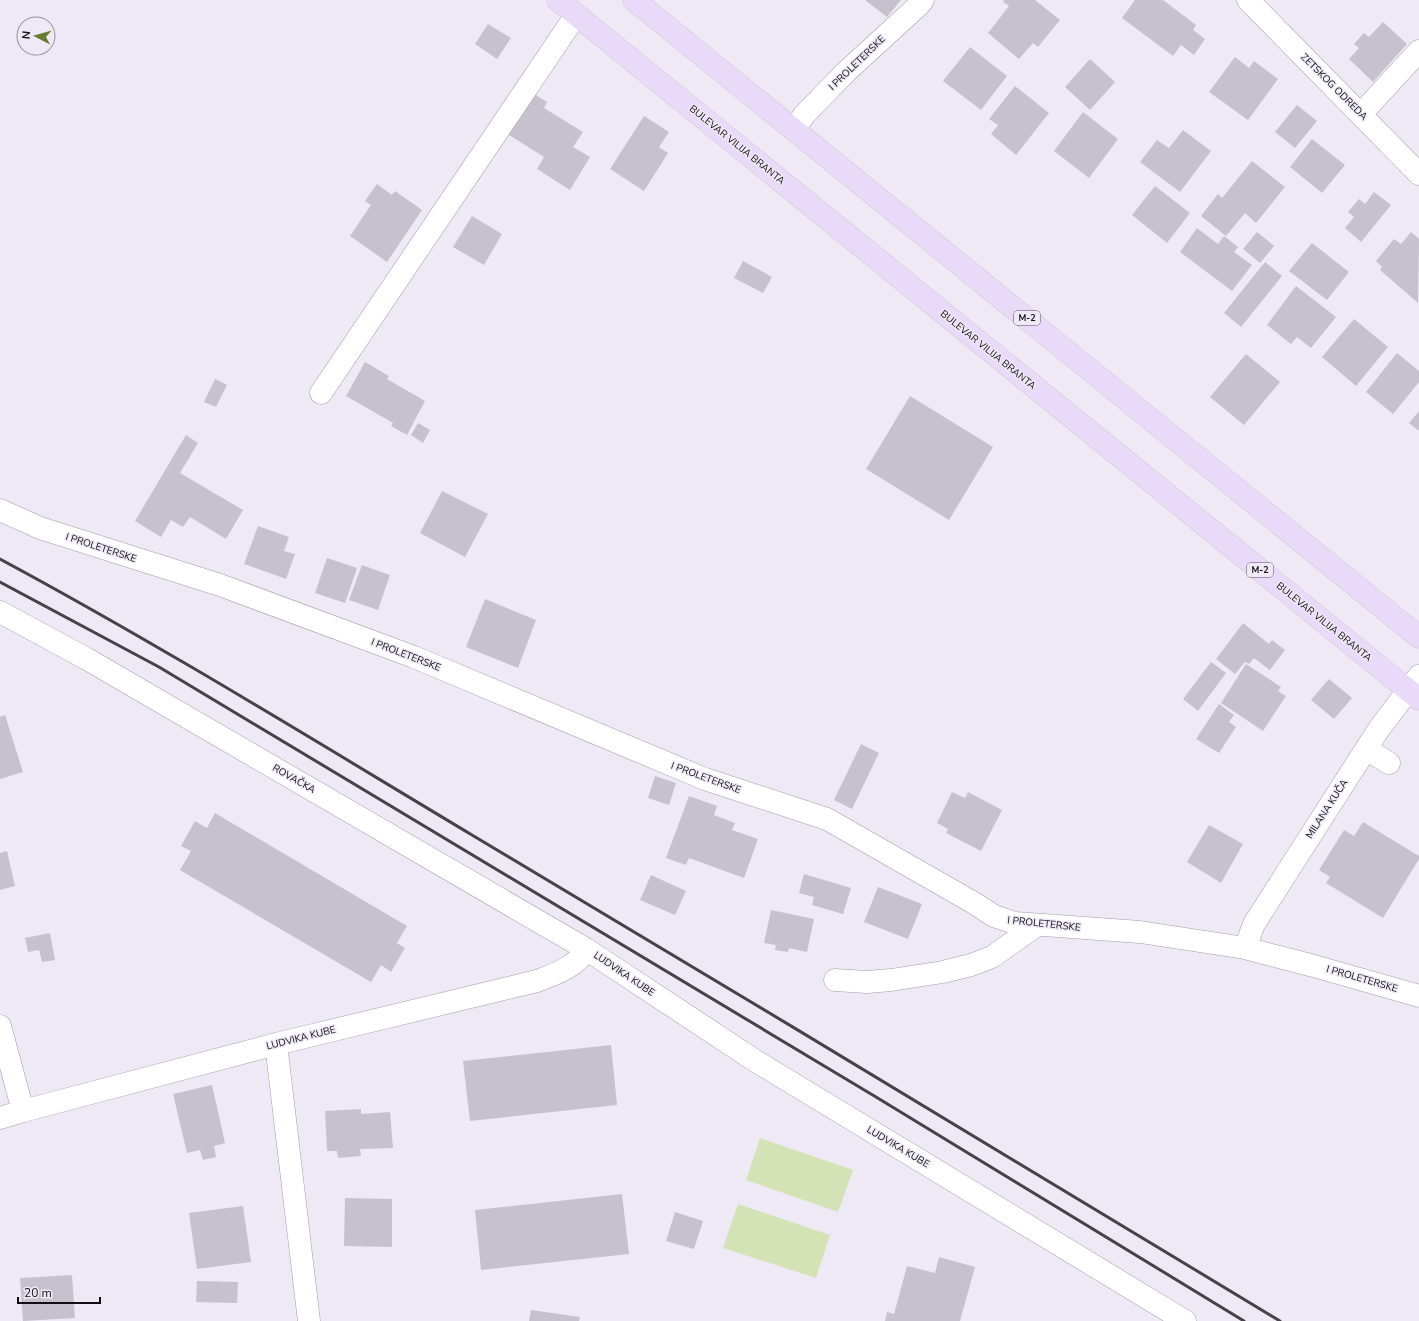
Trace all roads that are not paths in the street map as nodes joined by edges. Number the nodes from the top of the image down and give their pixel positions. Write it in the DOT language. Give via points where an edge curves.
graph roads {
  1 [pos="558,0"];
  2 [pos="634,0"];
  3 [pos="923,0"];
  4 [pos="1248,0"];
  5 [pos="576,15"];
  6 [pos="1419,51"];
  7 [pos="1361,114"];
  8 [pos="794,130"];
  9 [pos="1419,174"];
  10 [pos="321,393"];
  11 [pos="0,510"];
  12 [pos="0,612"];
  13 [pos="1419,637"];
  14 [pos="1415,689"];
  15 [pos="1366,749"];
  16 [pos="1389,763"];
  17 [pos="1037,925"];
  18 [pos="1245,948"];
  19 [pos="586,949"];
  20 [pos="835,980"];
  21 [pos="1419,996"];
  22 [pos="0,1026"];
  23 [pos="276,1044"];
  24 [pos="23,1111"];
  25 [pos="0,1118"];
  26 [pos="309,1321"];
  27 [pos="1185,1321"];
  1 -- 5 [label="main road, BULEVAR VILIJA BRANTA / M-2"];
  2 -- 8 [label="main road, M-2"];
  3 -- 8 [label="street, I PROLETERSKE" via="847,71 804,115"];
  4 -- 7 [label="street, ZETSKOG ODREDA"];
  5 -- 10 [label="street"];
  5 -- 14 [label="main road, BULEVAR VILIJA BRANTA / M-2"];
  6 -- 7 [label="street"];
  7 -- 9 [label="street, ZETSKOG ODREDA"];
  8 -- 13 [label="main road, M-2"];
  11 -- 17 [label="street, I PROLETERSKE" via="40,528 220,585 414,657 705,779 827,819 994,916 1015,923"];
  12 -- 19 [label="street, ROVAČKA" via="94,663"];
  14 -- 15 [label="street, MILANA KUČA" via="1379,729"];
  15 -- 16 [label="street"];
  15 -- 18 [label="street, MILANA KUČA" via="1254,924"];
  17 -- 18 [label="street, I PROLETERSKE" via="1140,932"];
  17 -- 20 [label="street" via="992,956 971,965 890,980"];
  18 -- 21 [label="street, I PROLETERSKE"];
  19 -- 23 [label="street, LUDVIKA KUBE" via="570,966 537,980"];
  19 -- 27 [label="street, LUDVIKA KUBE" via="754,1060"];
  22 -- 24 [label="street"];
  23 -- 24 [label="street, LUDVIKA KUBE"];
  23 -- 26 [label="street"];
  24 -- 25 [label="street, LUDVIKA KUBE"];
}
